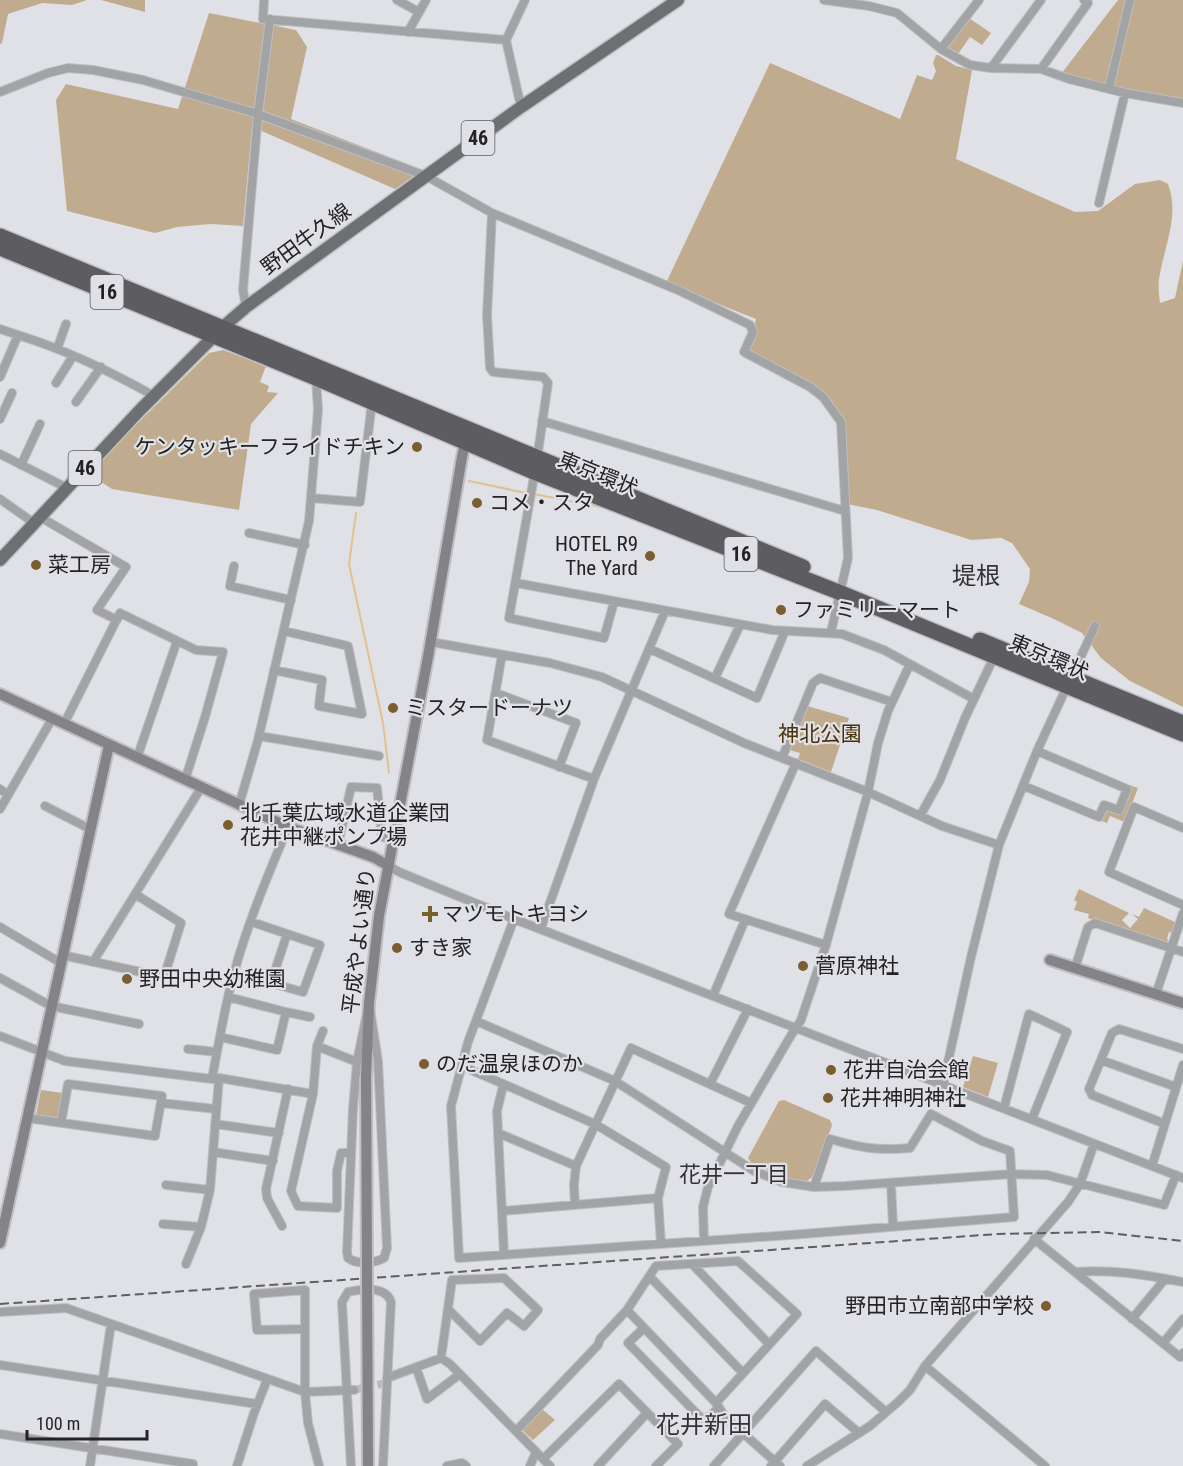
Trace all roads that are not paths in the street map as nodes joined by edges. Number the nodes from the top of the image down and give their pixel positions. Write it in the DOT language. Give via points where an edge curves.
graph roads {
  1 [pos="264,0"];
  2 [pos="397,0"];
  3 [pos="426,0"];
  4 [pos="525,0"];
  5 [pos="678,0"];
  6 [pos="824,0"];
  7 [pos="979,0"];
  8 [pos="1041,0"];
  9 [pos="1084,0"];
  10 [pos="1130,0"];
  11 [pos="419,12"];
  12 [pos="270,20"];
  13 [pos="408,32"];
  14 [pos="506,40"];
  15 [pos="941,49"];
  16 [pos="991,68"];
  17 [pos="1041,69"];
  18 [pos="1109,88"];
  19 [pos="0,92"];
  20 [pos="1125,93"];
  21 [pos="1183,103"];
  22 [pos="521,107"];
  23 [pos="258,114"];
  24 [pos="426,176"];
  25 [pos="1099,203"];
  26 [pos="492,213"];
  27 [pos="0,236"];
  28 [pos="0,248"];
  29 [pos="246,307"];
  30 [pos="66,324"];
  31 [pos="0,329"];
  32 [pos="218,332"];
  33 [pos="18,335"];
  34 [pos="57,349"];
  35 [pos="74,356"];
  36 [pos="101,368"];
  37 [pos="0,376"];
  38 [pos="316,378"];
  39 [pos="56,383"];
  40 [pos="12,393"];
  41 [pos="154,396"];
  42 [pos="76,402"];
  43 [pos="372,402"];
  44 [pos="0,419"];
  45 [pos="542,421"];
  46 [pos="40,424"];
  47 [pos="468,435"];
  48 [pos="0,454"];
  49 [pos="21,465"];
  50 [pos="536,465"];
  51 [pos="67,488"];
  52 [pos="311,498"];
  53 [pos="0,499"];
  54 [pos="845,511"];
  55 [pos="37,520"];
  56 [pos="249,534"];
  57 [pos="305,545"];
  58 [pos="0,560"];
  59 [pos="234,566"];
  60 [pos="516,584"];
  61 [pos="842,589"];
  62 [pos="291,600"];
  63 [pos="614,602"];
  64 [pos="665,611"];
  65 [pos="117,620"];
  66 [pos="740,625"];
  67 [pos="1095,626"];
  68 [pos="284,631"];
  69 [pos="785,631"];
  70 [pos="831,632"];
  71 [pos="177,641"];
  72 [pos="430,642"];
  73 [pos="650,649"];
  74 [pos="502,655"];
  75 [pos="994,657"];
  76 [pos="910,664"];
  77 [pos="274,670"];
  78 [pos="715,678"];
  79 [pos="1068,682"];
  80 [pos="633,690"];
  81 [pos="495,693"];
  82 [pos="0,694"];
  83 [pos="975,699"];
  84 [pos="892,702"];
  85 [pos="52,719"];
  86 [pos="1183,723"];
  87 [pos="64,724"];
  88 [pos="1183,734"];
  89 [pos="259,736"];
  90 [pos="109,745"];
  91 [pos="1037,751"];
  92 [pos="379,756"];
  93 [pos="137,758"];
  94 [pos="782,758"];
  95 [pos="796,763"];
  96 [pos="559,766"];
  97 [pos="185,780"];
  98 [pos="594,780"];
  99 [pos="1024,786"];
  100 [pos="201,788"];
  101 [pos="0,789"];
  102 [pos="868,792"];
  103 [pos="8,795"];
  104 [pos="239,805"];
  105 [pos="45,806"];
  106 [pos="0,808"];
  107 [pos="920,816"];
  108 [pos="288,827"];
  109 [pos="1183,828"];
  110 [pos="90,829"];
  111 [pos="393,839"];
  112 [pos="338,845"];
  113 [pos="999,845"];
  114 [pos="388,866"];
  115 [pos="135,894"];
  116 [pos="1183,905"];
  117 [pos="1183,913"];
  118 [pos="514,919"];
  119 [pos="745,920"];
  120 [pos="252,922"];
  121 [pos="0,927"];
  122 [pos="541,928"];
  123 [pos="287,934"];
  124 [pos="826,945"];
  125 [pos="1171,948"];
  126 [pos="1183,952"];
  127 [pos="61,959"];
  128 [pos="1050,960"];
  129 [pos="93,962"];
  130 [pos="1075,968"];
  131 [pos="0,978"];
  132 [pos="1156,994"];
  133 [pos="713,996"];
  134 [pos="228,997"];
  135 [pos="369,1003"];
  136 [pos="1183,1003"];
  137 [pos="51,1006"];
  138 [pos="748,1009"];
  139 [pos="286,1012"];
  140 [pos="310,1017"];
  141 [pos="476,1021"];
  142 [pos="139,1024"];
  143 [pos="796,1027"];
  144 [pos="323,1031"];
  145 [pos="220,1037"];
  146 [pos="1,1039"];
  147 [pos="317,1046"];
  148 [pos="188,1049"];
  149 [pos="1183,1049"];
  150 [pos="217,1052"];
  151 [pos="41,1053"];
  152 [pos="1101,1060"];
  153 [pos="357,1062"];
  154 [pos="1183,1065"];
  155 [pos="462,1066"];
  156 [pos="215,1079"];
  157 [pos="615,1082"];
  158 [pos="710,1084"];
  159 [pos="943,1085"];
  160 [pos="503,1086"];
  161 [pos="1176,1087"];
  162 [pos="288,1089"];
  163 [pos="313,1094"];
  164 [pos="161,1103"];
  165 [pos="751,1103"];
  166 [pos="1004,1108"];
  167 [pos="216,1109"];
  168 [pos="27,1118"];
  169 [pos="1032,1119"];
  170 [pos="61,1123"];
  171 [pos="215,1124"];
  172 [pos="595,1124"];
  173 [pos="1165,1124"];
  174 [pos="279,1133"];
  175 [pos="498,1133"];
  176 [pos="1094,1144"];
  177 [pos="213,1152"];
  178 [pos="351,1153"];
  179 [pos="726,1153"];
  180 [pos="273,1161"];
  181 [pos="576,1166"];
  182 [pos="1152,1166"];
  183 [pos="1011,1174"];
  184 [pos="1180,1177"];
  185 [pos="891,1183"];
  186 [pos="1080,1184"];
  187 [pos="166,1185"];
  188 [pos="814,1187"];
  189 [pos="210,1190"];
  190 [pos="658,1198"];
  191 [pos="575,1205"];
  192 [pos="502,1211"];
  193 [pos="163,1224"];
  194 [pos="282,1226"];
  195 [pos="894,1226"];
  196 [pos="201,1227"];
  197 [pos="1034,1239"];
  198 [pos="704,1241"];
  199 [pos="0,1243"];
  200 [pos="661,1244"];
  201 [pos="504,1254"];
  202 [pos="186,1264"];
  203 [pos="692,1264"];
  204 [pos="1075,1272"];
  205 [pos="650,1277"];
  206 [pos="1165,1278"];
  207 [pos="1183,1282"];
  208 [pos="448,1309"];
  209 [pos="627,1310"];
  210 [pos="0,1312"];
  211 [pos="1183,1318"];
  212 [pos="1132,1319"];
  213 [pos="111,1324"];
  214 [pos="644,1328"];
  215 [pos="305,1329"];
  216 [pos="1163,1343"];
  217 [pos="769,1344"];
  218 [pos="1183,1353"];
  219 [pos="441,1358"];
  220 [pos="0,1365"];
  221 [pos="925,1366"];
  222 [pos="416,1367"];
  223 [pos="743,1373"];
  224 [pos="460,1374"];
  225 [pos="387,1378"];
  226 [pos="267,1380"];
  227 [pos="103,1381"];
  228 [pos="351,1390"];
  229 [pos="305,1392"];
  230 [pos="257,1404"];
  231 [pos="717,1405"];
  232 [pos="886,1412"];
  233 [pos="647,1413"];
  234 [pos="516,1431"];
  235 [pos="859,1433"];
  236 [pos="0,1434"];
  237 [pos="744,1434"];
  238 [pos="93,1448"];
  239 [pos="536,1452"];
  240 [pos="543,1459"];
  241 [pos="775,1464"];
  242 [pos="90,1466"];
  243 [pos="193,1466"];
  244 [pos="237,1466"];
  245 [pos="319,1466"];
  246 [pos="351,1466"];
  247 [pos="368,1466"];
  248 [pos="383,1466"];
  249 [pos="447,1466"];
  250 [pos="466,1466"];
  251 [pos="530,1466"];
  252 [pos="550,1466"];
  253 [pos="598,1466"];
  254 [pos="656,1466"];
  255 [pos="714,1466"];
  256 [pos="807,1466"];
  257 [pos="1045,1466"];
  1 -- 12 [label="street" via="263,19"];
  2 -- 11 [label="street"];
  3 -- 11 [label="street"];
  4 -- 14 [label="street"];
  5 -- 22 [label="main road, 野田牛久線 / 46"];
  6 -- 15 [label="street" via="897,13"];
  7 -- 15 [label="street"];
  8 -- 16 [label="street"];
  9 -- 17 [label="street" via="1088,3"];
  10 -- 18 [label="street"];
  11 -- 13 [label="street"];
  12 -- 13 [label="street"];
  12 -- 23 [label="street"];
  13 -- 14 [label="street"];
  14 -- 22 [label="street"];
  15 -- 16 [label="street" via="970,65"];
  16 -- 17 [label="street"];
  17 -- 18 [label="street"];
  18 -- 20 [label="street"];
  19 -- 23 [label="street" via="68,68 143,80"];
  20 -- 21 [label="street"];
  20 -- 25 [label="street"];
  22 -- 24 [label="main road, 野田牛久線 / 46"];
  23 -- 24 [label="street"];
  23 -- 29 [label="street" via="243,290"];
  24 -- 26 [label="street"];
  24 -- 29 [label="main road, 野田牛久線 / 46"];
  26 -- 45 [label="street" via="487,315 490,368 494,372 543,377 548,383"];
  26 -- 54 [label="street" via="680,291 750,325 753,332 744,352 810,387 823,397 840,422"];
  27 -- 32 [label="highway, 東京環状 / 16"];
  28 -- 32 [label="highway, 東京環状 / 16"];
  29 -- 32 [label="main road, 野田牛久線 / 46"];
  30 -- 34 [label="street"];
  31 -- 33 [label="street"];
  32 -- 38 [label="highway, 東京環状 / 16"];
  32 -- 41 [label="main road, 野田牛久線 / 46"];
  32 -- 47 [label="highway, 東京環状 / 16"];
  33 -- 34 [label="street"];
  33 -- 37 [label="street"];
  34 -- 35 [label="street"];
  35 -- 36 [label="street"];
  35 -- 39 [label="street"];
  36 -- 41 [label="street"];
  36 -- 42 [label="street"];
  38 -- 43 [label="highway, 東京環状 / 16"];
  38 -- 52 [label="street" via="318,410"];
  40 -- 44 [label="street"];
  41 -- 51 [label="main road, 野田牛久線 / 46"];
  43 -- 47 [label="highway, 東京環状 / 16"];
  43 -- 52 [label="street" via="360,501"];
  45 -- 50 [label="street"];
  45 -- 54 [label="street"];
  46 -- 49 [label="street"];
  47 -- 50 [label="highway, 東京環状 / 16"];
  47 -- 72 [label="street, 平成やよい通り"];
  48 -- 49 [label="street"];
  49 -- 51 [label="street"];
  50 -- 60 [label="street"];
  50 -- 61 [label="highway, 東京環状 / 16"];
  51 -- 55 [label="main road, 野田牛久線 / 46"];
  52 -- 57 [label="street"];
  53 -- 55 [label="street"];
  54 -- 61 [label="street" via="848,558"];
  55 -- 58 [label="main road, 野田牛久線 / 46"];
  55 -- 65 [label="street" via="126,567 97,610"];
  56 -- 57 [label="street"];
  57 -- 62 [label="street"];
  59 -- 62 [label="street" via="230,586"];
  60 -- 63 [label="street"];
  60 -- 63 [label="street" via="509,618 604,638"];
  61 -- 70 [label="street"];
  61 -- 75 [label="highway, 東京環状 / 16"];
  61 -- 79 [label="highway, 東京環状 / 16"];
  62 -- 68 [label="street"];
  63 -- 64 [label="street"];
  64 -- 66 [label="street"];
  64 -- 73 [label="street"];
  65 -- 71 [label="street" via="120,614"];
  65 -- 87 [label="street"];
  66 -- 69 [label="street"];
  66 -- 78 [label="street"];
  67 -- 79 [label="street"];
  68 -- 77 [label="street"];
  68 -- 77 [label="street" via="348,646 362,714 319,706 322,680"];
  69 -- 70 [label="street"];
  69 -- 78 [label="street" via="757,698"];
  70 -- 76 [label="street" via="862,640"];
  71 -- 93 [label="street"];
  71 -- 97 [label="street" via="196,650 223,652"];
  72 -- 74 [label="street"];
  72 -- 111 [label="street, 平成やよい通り"];
  73 -- 78 [label="street"];
  73 -- 80 [label="street"];
  74 -- 80 [label="street" via="580,670"];
  74 -- 81 [label="street"];
  75 -- 79 [label="highway, 東京環状 / 16"];
  75 -- 83 [label="street"];
  76 -- 83 [label="street"];
  76 -- 84 [label="street"];
  77 -- 89 [label="street"];
  79 -- 86 [label="highway, 東京環状 / 16"];
  79 -- 88 [label="highway, 東京環状 / 16"];
  79 -- 91 [label="street"];
  80 -- 94 [label="street"];
  80 -- 98 [label="street"];
  81 -- 96 [label="street" via="487,741"];
  81 -- 96 [label="street" via="576,723"];
  82 -- 85 [label="street"];
  83 -- 107 [label="street"];
  84 -- 94 [label="street" via="816,679"];
  84 -- 102 [label="street"];
  85 -- 87 [label="street"];
  85 -- 103 [label="street"];
  87 -- 90 [label="street"];
  89 -- 92 [label="street"];
  89 -- 104 [label="street"];
  90 -- 93 [label="street"];
  90 -- 110 [label="street"];
  91 -- 99 [label="street"];
  91 -- 99 [label="street" via="1127,789 1119,810 1104,805 1099,817"];
  93 -- 97 [label="street"];
  94 -- 95 [label="street"];
  95 -- 102 [label="street"];
  95 -- 119 [label="street" via="729,914"];
  96 -- 98 [label="street"];
  97 -- 100 [label="street"];
  98 -- 122 [label="street"];
  99 -- 113 [label="street"];
  100 -- 104 [label="street"];
  100 -- 115 [label="street"];
  101 -- 103 [label="street"];
  102 -- 107 [label="street"];
  102 -- 124 [label="street"];
  103 -- 106 [label="street"];
  104 -- 108 [label="street"];
  105 -- 110 [label="street"];
  107 -- 113 [label="street"];
  108 -- 112 [label="street"];
  108 -- 120 [label="street"];
  109 -- 116 [label="street" via="1134,807 1109,872"];
  110 -- 127 [label="street"];
  111 -- 112 [label="street" via="382,837 376,788 351,786"];
  111 -- 114 [label="street, 平成やよい通り"];
  112 -- 114 [label="street"];
  113 -- 159 [label="street"];
  114 -- 118 [label="street"];
  114 -- 135 [label="street, 平成やよい通り"];
  115 -- 129 [label="street"];
  115 -- 129 [label="street" via="182,923 164,977"];
  117 -- 125 [label="street"];
  118 -- 122 [label="street"];
  118 -- 141 [label="street"];
  119 -- 124 [label="street"];
  119 -- 133 [label="street"];
  120 -- 123 [label="street"];
  120 -- 134 [label="street"];
  121 -- 127 [label="street"];
  122 -- 133 [label="street"];
  123 -- 123 [label="street" via="320,945 303,992 271,983"];
  124 -- 143 [label="street"];
  125 -- 126 [label="street"];
  125 -- 130 [label="street" via="1095,923 1088,927"];
  125 -- 132 [label="street"];
  127 -- 129 [label="street"];
  127 -- 137 [label="street"];
  128 -- 130 [label="street"];
  130 -- 132 [label="street"];
  131 -- 137 [label="street"];
  132 -- 136 [label="street"];
  133 -- 138 [label="street"];
  134 -- 139 [label="street"];
  134 -- 145 [label="street"];
  135 -- 153 [label="street"];
  135 -- 178 [label="street" via="378,1061 387,1248 380,1260 356,1262 346,1252"];
  135 -- 247 [label="street, 平成やよい通り, bridge"];
  137 -- 142 [label="street"];
  137 -- 151 [label="street"];
  138 -- 143 [label="street"];
  138 -- 158 [label="street"];
  139 -- 140 [label="street"];
  139 -- 145 [label="street" via="277,1050"];
  141 -- 155 [label="street"];
  141 -- 157 [label="street"];
  143 -- 159 [label="street"];
  143 -- 165 [label="street"];
  144 -- 147 [label="street"];
  145 -- 150 [label="street"];
  146 -- 151 [label="street"];
  147 -- 153 [label="street"];
  147 -- 163 [label="street"];
  148 -- 150 [label="street"];
  149 -- 152 [label="street" via="1119,1029 1112,1033"];
  150 -- 156 [label="street"];
  151 -- 156 [label="street" via="65,1061"];
  151 -- 168 [label="street"];
  152 -- 161 [label="street"];
  152 -- 173 [label="street" via="1089,1089 1092,1095"];
  153 -- 178 [label="street"];
  154 -- 161 [label="street"];
  155 -- 160 [label="street"];
  155 -- 201 [label="street" via="451,1106 459,1258"];
  156 -- 162 [label="street"];
  156 -- 167 [label="street"];
  157 -- 158 [label="street" via="632,1048"];
  157 -- 172 [label="street"];
  157 -- 179 [label="street"];
  158 -- 165 [label="street"];
  159 -- 166 [label="street"];
  160 -- 172 [label="street"];
  160 -- 175 [label="street" via="497,1111"];
  161 -- 173 [label="street"];
  162 -- 163 [label="street"];
  162 -- 174 [label="street"];
  163 -- 178 [label="street" via="291,1191 298,1206 338,1208 337,1171 341,1153"];
  164 -- 167 [label="street"];
  164 -- 170 [label="street" via="155,1136"];
  164 -- 170 [label="street" via="162,1096 68,1084"];
  165 -- 179 [label="street"];
  166 -- 169 [label="street"];
  166 -- 169 [label="street" via="1029,1014 1067,1032"];
  167 -- 171 [label="street"];
  168 -- 170 [label="street"];
  168 -- 199 [label="street"];
  169 -- 176 [label="street"];
  171 -- 174 [label="street"];
  171 -- 177 [label="street"];
  172 -- 181 [label="street"];
  172 -- 190 [label="street" via="666,1167"];
  173 -- 182 [label="street"];
  174 -- 180 [label="street"];
  175 -- 181 [label="street"];
  175 -- 192 [label="street"];
  176 -- 182 [label="street"];
  176 -- 186 [label="street"];
  177 -- 180 [label="street"];
  177 -- 189 [label="street"];
  179 -- 188 [label="street" via="767,1177"];
  179 -- 198 [label="street" via="706,1194"];
  180 -- 194 [label="street" via="267,1198"];
  181 -- 191 [label="street"];
  182 -- 184 [label="street"];
  183 -- 185 [label="street"];
  183 -- 186 [label="street" via="1047,1175"];
  183 -- 188 [label="street" via="1010,1151 932,1114 910,1149 858,1147 831,1137"];
  183 -- 195 [label="street" via="1014,1217"];
  184 -- 186 [label="street" via="1164,1205"];
  185 -- 188 [label="street"];
  185 -- 195 [label="street"];
  186 -- 197 [label="street"];
  187 -- 189 [label="street"];
  189 -- 196 [label="street"];
  190 -- 191 [label="street"];
  190 -- 200 [label="street"];
  191 -- 192 [label="street"];
  192 -- 201 [label="street"];
  193 -- 196 [label="street"];
  195 -- 198 [label="street"];
  196 -- 202 [label="street"];
  197 -- 204 [label="street"];
  197 -- 221 [label="street"];
  198 -- 200 [label="street"];
  200 -- 201 [label="street"];
  203 -- 205 [label="street" via="656,1266"];
  203 -- 217 [label="street"];
  203 -- 217 [label="street" via="738,1261 797,1314"];
  204 -- 206 [label="street" via="1125,1272"];
  204 -- 212 [label="street"];
  205 -- 209 [label="street"];
  205 -- 223 [label="street"];
  206 -- 207 [label="street"];
  206 -- 212 [label="street"];
  208 -- 208 [label="street" via="452,1280 504,1278 538,1310 524,1326 507,1313 480,1341"];
  208 -- 219 [label="street"];
  209 -- 214 [label="street"];
  209 -- 234 [label="street"];
  210 -- 213 [label="street" via="66,1308"];
  211 -- 216 [label="street"];
  212 -- 216 [label="street"];
  213 -- 226 [label="street"];
  213 -- 227 [label="street"];
  214 -- 231 [label="street"];
  214 -- 231 [label="street" via="628,1343 700,1418 709,1417"];
  215 -- 215 [label="street" via="305,1290 254,1294 257,1330"];
  215 -- 229 [label="street"];
  216 -- 218 [label="street" via="1180,1357"];
  217 -- 223 [label="street"];
  219 -- 222 [label="street"];
  219 -- 224 [label="street"];
  220 -- 227 [label="street"];
  221 -- 232 [label="street" via="910,1390"];
  221 -- 257 [label="street"];
  222 -- 224 [label="street" via="427,1399"];
  222 -- 225 [label="street"];
  223 -- 231 [label="street"];
  224 -- 234 [label="street"];
  225 -- 228 [label="street" via="389,1297 380,1290 348,1292 342,1302"];
  225 -- 248 [label="street"];
  226 -- 229 [label="street"];
  226 -- 230 [label="street"];
  227 -- 230 [label="street"];
  227 -- 238 [label="street"];
  228 -- 229 [label="street"];
  228 -- 246 [label="street"];
  229 -- 245 [label="street"];
  230 -- 244 [label="street"];
  231 -- 237 [label="street"];
  232 -- 235 [label="street"];
  232 -- 237 [label="street" via="816,1351"];
  233 -- 240 [label="street" via="619,1384"];
  233 -- 253 [label="street"];
  233 -- 254 [label="street" via="678,1444"];
  234 -- 239 [label="street"];
  235 -- 241 [label="street" via="825,1404"];
  235 -- 256 [label="street"];
  236 -- 238 [label="street"];
  237 -- 241 [label="street"];
  237 -- 255 [label="street"];
  238 -- 242 [label="street"];
  238 -- 243 [label="street"];
  239 -- 240 [label="street"];
  239 -- 251 [label="street"];
  240 -- 252 [label="street"];
  249 -- 250 [label="street"];
}
